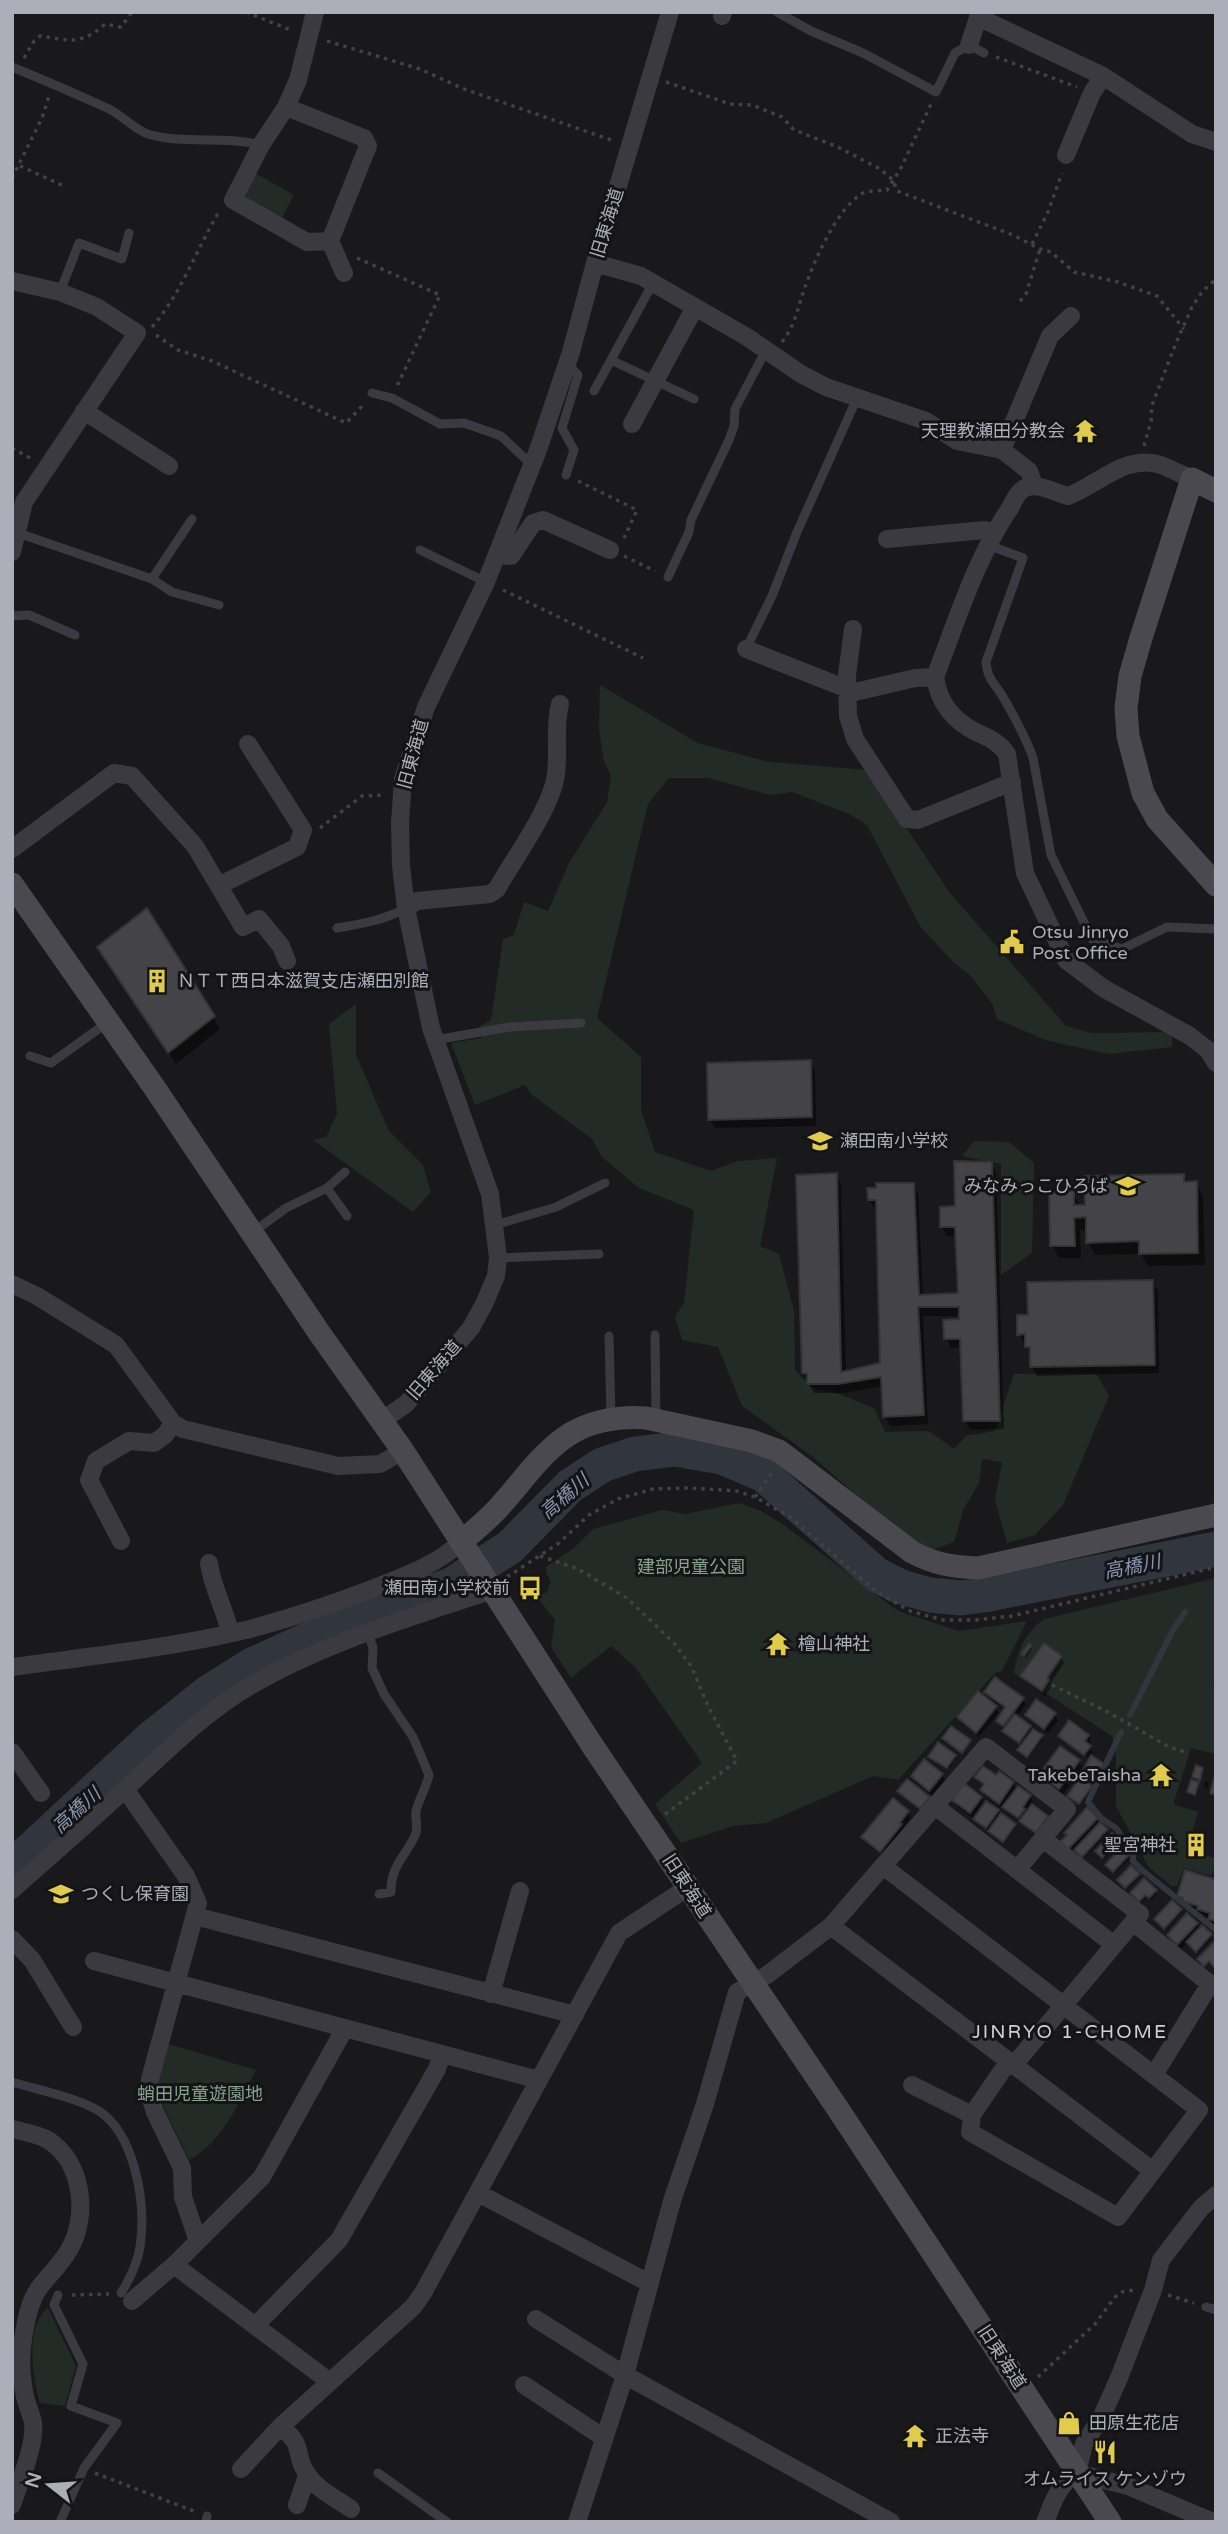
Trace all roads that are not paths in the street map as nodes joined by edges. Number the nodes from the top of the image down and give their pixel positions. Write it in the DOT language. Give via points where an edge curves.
graph roads {
  1 [pos="314,12"];
  2 [pos="670,12"];
  3 [pos="777,12"];
  4 [pos="979,14"];
  5 [pos="976,49"];
  6 [pos="15,68"];
  7 [pos="1103,76"];
  8 [pos="286,107"];
  9 [pos="1216,142"];
  10 [pos="261,145"];
  11 [pos="1066,155"];
  12 [pos="129,233"];
  13 [pos="332,244"];
  14 [pos="595,263"];
  15 [pos="344,273"];
  16 [pos="12,281"];
  17 [pos="653,283"];
  18 [pos="60,292"];
  19 [pos="695,307"];
  20 [pos="1071,316"];
  21 [pos="769,353"];
  22 [pos="611,360"];
  23 [pos="568,363"];
  24 [pos="655,381"];
  25 [pos="594,391"];
  26 [pos="372,393"];
  27 [pos="858,398"];
  28 [pos="694,399"];
  29 [pos="84,411"];
  30 [pos="632,424"];
  31 [pos="1002,450"];
  32 [pos="532,465"];
  33 [pos="169,466"];
  34 [pos="566,475"];
  35 [pos="1192,479"];
  36 [pos="1034,485"];
  37 [pos="1216,491"];
  38 [pos="192,519"];
  39 [pos="18,533"];
  40 [pos="990,539"];
  41 [pos="887,540"];
  42 [pos="420,550"];
  43 [pos="613,551"];
  44 [pos="12,552"];
  45 [pos="497,555"];
  46 [pos="668,577"];
  47 [pos="152,579"];
  48 [pos="486,582"];
  49 [pos="219,605"];
  50 [pos="12,616"];
  51 [pos="853,629"];
  52 [pos="75,635"];
  53 [pos="746,649"];
  54 [pos="934,677"];
  55 [pos="848,691"];
  56 [pos="560,704"];
  57 [pos="248,744"];
  58 [pos="1012,782"];
  59 [pos="12,849"];
  60 [pos="12,884"];
  61 [pos="220,885"];
  62 [pos="1216,885"];
  63 [pos="406,908"];
  64 [pos="337,928"];
  65 [pos="1216,929"];
  66 [pos="287,961"];
  67 [pos="108,1022"];
  68 [pos="581,1023"];
  69 [pos="435,1040"];
  70 [pos="30,1056"];
  71 [pos="1216,1063"];
  72 [pos="345,1172"];
  73 [pos="605,1183"];
  74 [pos="327,1188"];
  75 [pos="347,1216"];
  76 [pos="495,1225"];
  77 [pos="252,1233"];
  78 [pos="598,1254"];
  79 [pos="498,1258"];
  80 [pos="12,1284"];
  81 [pos="655,1335"];
  82 [pos="608,1336"];
  83 [pos="611,1419"];
  84 [pos="656,1420"];
  85 [pos="382,1421"];
  86 [pos="173,1423"];
  87 [pos="403,1451"];
  88 [pos="1216,1516"];
  89 [pos="121,1541"];
  90 [pos="464,1547"];
  91 [pos="208,1563"];
  92 [pos="489,1585"];
  93 [pos="230,1633"];
  94 [pos="368,1633"];
  95 [pos="12,1667"];
  96 [pos="12,1752"];
  97 [pos="125,1789"];
  98 [pos="41,1793"];
  99 [pos="935,1806"];
  100 [pos="1043,1839"];
  101 [pos="883,1866"];
  102 [pos="1017,1870"];
  103 [pos="688,1887"];
  104 [pos="12,1890"];
  105 [pos="520,1891"];
  106 [pos="379,1894"];
  107 [pos="195,1916"];
  108 [pos="1133,1922"];
  109 [pos="831,1926"];
  110 [pos="12,1939"];
  111 [pos="1114,1945"];
  112 [pos="94,1961"];
  113 [pos="176,1983"];
  114 [pos="752,1984"];
  115 [pos="491,1994"];
  116 [pos="1065,2004"];
  117 [pos="575,2015"];
  118 [pos="73,2027"];
  119 [pos="345,2028"];
  120 [pos="442,2054"];
  121 [pos="1011,2064"];
  122 [pos="1154,2075"];
  123 [pos="539,2080"];
  124 [pos="12,2082"];
  125 [pos="912,2085"];
  126 [pos="972,2115"];
  127 [pos="12,2129"];
  128 [pos="1153,2171"];
  129 [pos="478,2193"];
  130 [pos="1216,2195"];
  131 [pos="198,2241"];
  132 [pos="174,2265"];
  133 [pos="649,2283"];
  134 [pos="58,2295"];
  135 [pos="127,2297"];
  136 [pos="536,2319"];
  137 [pos="256,2326"];
  138 [pos="625,2375"];
  139 [pos="330,2382"];
  140 [pos="524,2385"];
  141 [pos="280,2427"];
  142 [pos="604,2438"];
  143 [pos="241,2469"];
  144 [pos="378,2473"];
  145 [pos="1077,2473"];
  146 [pos="307,2476"];
  147 [pos="12,2505"];
  148 [pos="297,2505"];
  149 [pos="351,2509"];
  150 [pos="60,2522"];
  151 [pos="447,2522"];
  152 [pos="577,2522"];
  153 [pos="891,2522"];
  154 [pos="1045,2522"];
  155 [pos="1110,2522"];
  156 [pos="1213,2522"];
  1 -- 8 [label="street" via="298,79"];
  2 -- 14 [label="street, 旧東海道"];
  3 -- 5 [label="lane" via="936,92 955,53"];
  4 -- 5 [label="street"];
  4 -- 7 [label="street"];
  6 -- 10 [label="lane" via="107,108 144,133"];
  7 -- 9 [label="street" via="1192,134"];
  7 -- 11 [label="street"];
  8 -- 10 [label="street"];
  8 -- 13 [label="street" via="364,138 368,146"];
  10 -- 13 [label="street" via="233,200 307,242"];
  12 -- 18 [label="lane" via="121,259 79,243"];
  13 -- 15 [label="street"];
  14 -- 17 [label="street"];
  14 -- 23 [label="street, 旧東海道"];
  16 -- 18 [label="street"];
  17 -- 19 [label="street"];
  17 -- 22 [label="lane"];
  18 -- 29 [label="street" via="97,307 137,333"];
  19 -- 21 [label="street"];
  19 -- 24 [label="street"];
  20 -- 31 [label="street" via="1050,337"];
  21 -- 27 [label="street" via="826,387"];
  21 -- 46 [label="lane" via="735,409 729,440"];
  22 -- 24 [label="lane"];
  22 -- 25 [label="lane"];
  23 -- 32 [label="street, 旧東海道"];
  23 -- 34 [label="lane" via="578,375 562,428 574,450"];
  24 -- 28 [label="lane"];
  24 -- 30 [label="street"];
  26 -- 32 [label="lane" via="440,424 464,423 501,436"];
  27 -- 31 [label="street" via="926,421 957,441"];
  27 -- 53 [label="lane"];
  29 -- 33 [label="street"];
  29 -- 39 [label="street" via="24,502"];
  31 -- 36 [label="street" via="1029,471"];
  32 -- 45 [label="street, 旧東海道"];
  35 -- 36 [label="street" via="1145,462 1117,470 1068,496"];
  35 -- 37 [label="street"];
  35 -- 62 [label="street" via="1130,676 1126,708 1128,736 1143,793 1157,819"];
  36 -- 40 [label="street" via="1022,489"];
  38 -- 47 [label="lane"];
  39 -- 44 [label="street"];
  39 -- 47 [label="lane"];
  40 -- 41 [label="street" via="985,530"];
  40 -- 54 [label="street"];
  40 -- 65 [label="lane" via="1023,558 986,662 987,677 1028,744 1051,855 1092,939 1122,949 1167,927"];
  42 -- 48 [label="lane"];
  43 -- 45 [label="street" via="543,520 533,523 511,556"];
  45 -- 48 [label="street, 旧東海道"];
  47 -- 49 [label="lane" via="172,592"];
  48 -- 63 [label="street, 旧東海道" via="426,707 403,779 401,866"];
  50 -- 52 [label="lane" via="29,615"];
  51 -- 55 [label="street"];
  53 -- 55 [label="street"];
  54 -- 55 [label="street"];
  54 -- 58 [label="street" via="947,710 967,727 1000,744 1007,754"];
  55 -- 58 [label="street" via="848,716 855,739 907,819 918,820"];
  56 -- 63 [label="street" via="555,724 556,776 543,811 496,889 490,894 417,901"];
  57 -- 61 [label="street" via="303,830 297,848"];
  58 -- 71 [label="street" via="1025,873 1066,960 1103,988 1190,1036"];
  59 -- 61 [label="street" via="114,773 132,776 195,846"];
  60 -- 67 [label="street"];
  61 -- 66 [label="street" via="243,927 259,919"];
  63 -- 64 [label="lane"];
  63 -- 69 [label="street, 旧東海道"];
  67 -- 70 [label="lane" via="51,1063"];
  67 -- 77 [label="street"];
  68 -- 69 [label="lane" via="510,1027"];
  69 -- 76 [label="street, 旧東海道" via="490,1194"];
  72 -- 74 [label="lane"];
  73 -- 76 [label="lane" via="556,1207"];
  74 -- 75 [label="lane"];
  74 -- 77 [label="lane" via="286,1208"];
  76 -- 79 [label="street, 旧東海道"];
  77 -- 85 [label="street"];
  78 -- 79 [label="lane"];
  79 -- 85 [label="street, 旧東海道" via="496,1276 471,1328 406,1404"];
  80 -- 86 [label="street" via="116,1345"];
  81 -- 84 [label="lane"];
  82 -- 83 [label="lane"];
  83 -- 84 [label="street"];
  83 -- 90 [label="street" via="564,1438"];
  84 -- 88 [label="street" via="779,1451 912,1552 951,1567 978,1568"];
  85 -- 87 [label="street, 旧東海道"];
  86 -- 87 [label="street" via="338,1466 380,1464"];
  86 -- 89 [label="street" via="154,1443 129,1441 96,1461 89,1480"];
  87 -- 90 [label="street, 旧東海道"];
  90 -- 92 [label="street, 旧東海道"];
  90 -- 93 [label="street" via="352,1597"];
  91 -- 93 [label="street"];
  92 -- 94 [label="street"];
  92 -- 103 [label="street, 旧東海道"];
  93 -- 95 [label="street"];
  94 -- 97 [label="street" via="331,1646 216,1707"];
  94 -- 106 [label="lane" via="372,1668 413,1737 429,1775 415,1815 415,1835 399,1859 391,1892"];
  96 -- 98 [label="street"];
  97 -- 104 [label="street"];
  97 -- 107 [label="street" via="186,1876 198,1903"];
  99 -- 100 [label="street" via="986,1747 1067,1809"];
  99 -- 101 [label="street"];
  99 -- 102 [label="street"];
  100 -- 102 [label="street"];
  100 -- 108 [label="street" via="1140,1914"];
  101 -- 109 [label="street"];
  101 -- 116 [label="street"];
  102 -- 111 [label="street"];
  103 -- 114 [label="street, 旧東海道"];
  103 -- 117 [label="street" via="619,1933"];
  105 -- 115 [label="street"];
  107 -- 113 [label="street"];
  107 -- 115 [label="street"];
  108 -- 111 [label="street"];
  108 -- 122 [label="street" via="1210,1984"];
  109 -- 114 [label="street"];
  109 -- 121 [label="street"];
  110 -- 118 [label="street" via="32,1960"];
  111 -- 116 [label="street"];
  112 -- 113 [label="street"];
  113 -- 119 [label="street"];
  113 -- 131 [label="street" via="149,2093 182,2168 183,2197"];
  114 -- 133 [label="street" via="737,1992"];
  114 -- 145 [label="street, 旧東海道"];
  115 -- 117 [label="street"];
  116 -- 121 [label="street"];
  116 -- 122 [label="street"];
  117 -- 123 [label="street"];
  119 -- 120 [label="street"];
  119 -- 131 [label="street" via="262,2177"];
  120 -- 123 [label="street"];
  120 -- 137 [label="street" via="339,2239"];
  121 -- 126 [label="street"];
  121 -- 128 [label="street"];
  122 -- 128 [label="street" via="1199,2110"];
  123 -- 129 [label="street"];
  124 -- 135 [label="lane" via="87,2105 114,2126 138,2176 141,2238"];
  125 -- 126 [label="street"];
  126 -- 128 [label="street" via="970,2132 1118,2217"];
  127 -- 147 [label="street" via="59,2148 77,2178 80,2201 70,2249 37,2291 24,2331 21,2355 32,2441"];
  129 -- 133 [label="street"];
  129 -- 139 [label="street" via="413,2306"];
  130 -- 145 [label="street" via="1161,2260 1102,2416 1084,2444"];
  131 -- 132 [label="street"];
  132 -- 135 [label="street"];
  132 -- 137 [label="street"];
  133 -- 138 [label="street"];
  134 -- 150 [label="lane" via="54,2305 82,2364 71,2406 117,2423 84,2468"];
  136 -- 138 [label="street"];
  137 -- 139 [label="street"];
  138 -- 142 [label="street"];
  138 -- 153 [label="street"];
  139 -- 141 [label="street"];
  140 -- 142 [label="street"];
  141 -- 143 [label="street"];
  141 -- 146 [label="street" via="294,2438"];
  142 -- 152 [label="street"];
  144 -- 151 [label="lane"];
  145 -- 154 [label="street" via="1056,2493"];
  145 -- 155 [label="street, 旧東海道"];
  145 -- 156 [label="street" via="1128,2486"];
  146 -- 148 [label="street"];
  146 -- 149 [label="street"];
}
